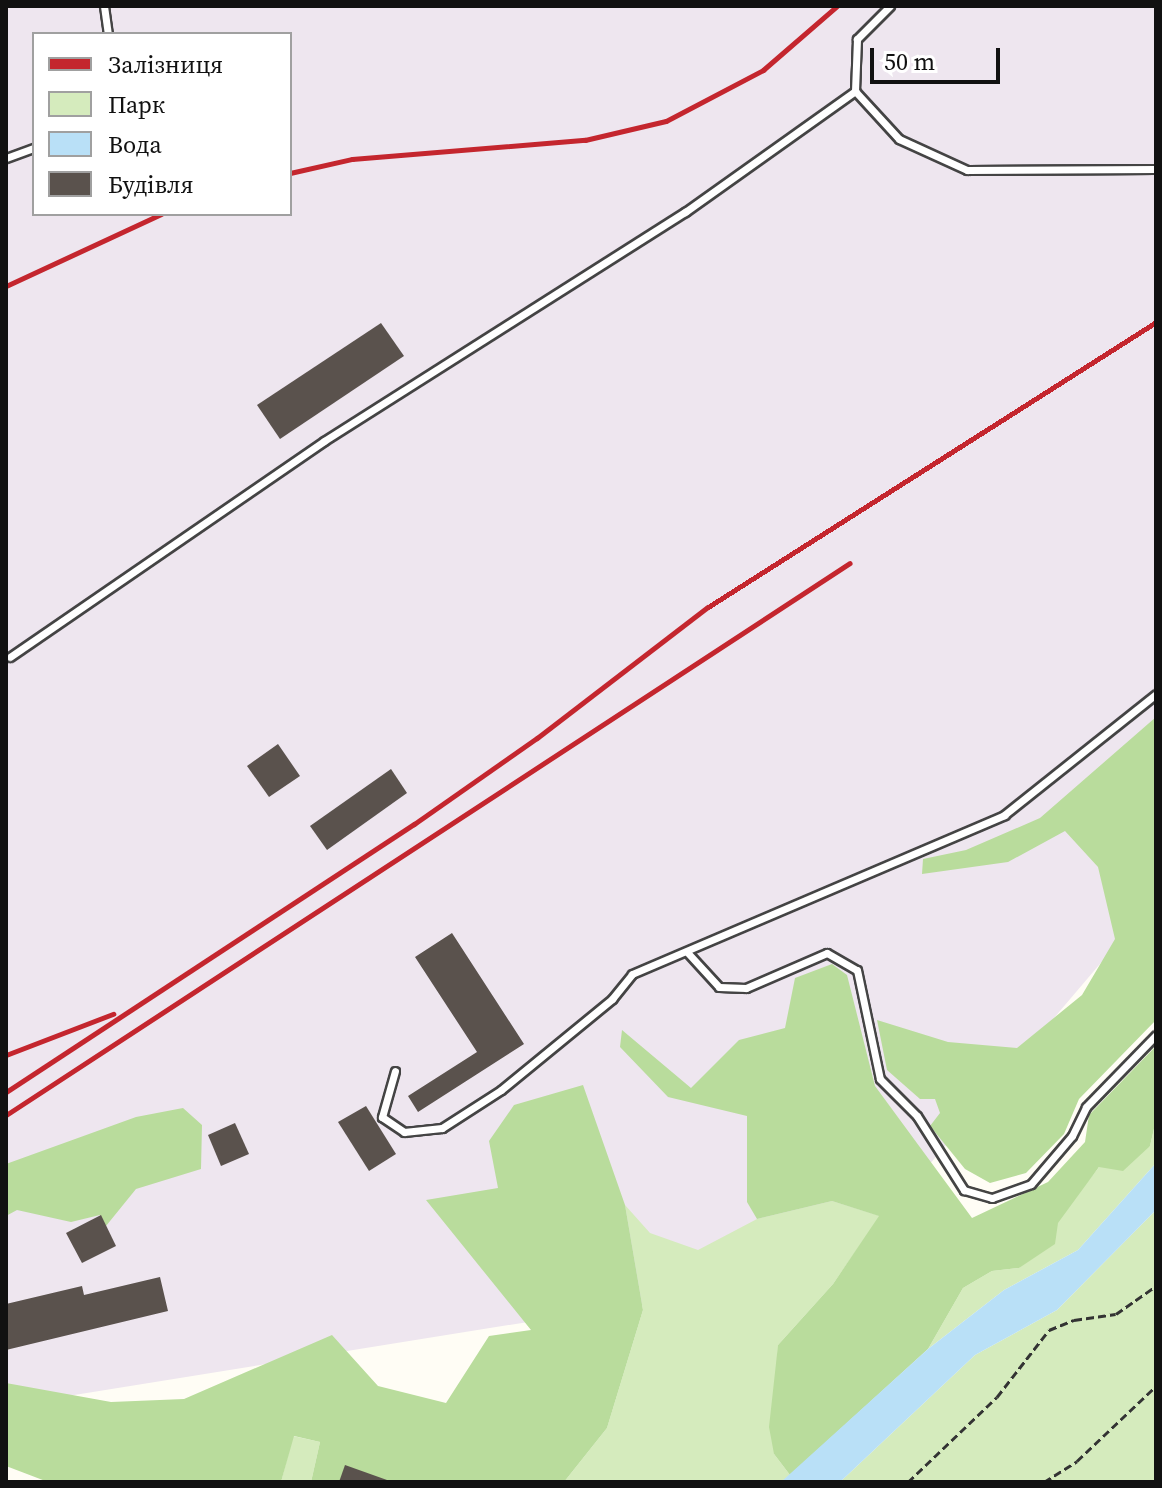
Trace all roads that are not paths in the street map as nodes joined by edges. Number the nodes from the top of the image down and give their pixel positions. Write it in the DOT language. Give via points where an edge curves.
graph roads {
  1 [pos="104,6"];
  2 [pos="890,6"];
  3 [pos="108,32"];
  4 [pos="855,91"];
  5 [pos="32,149"];
  6 [pos="6,158"];
  7 [pos="1156,169"];
  8 [pos="10,657"];
  9 [pos="1156,694"];
  10 [pos="687,952"];
  11 [pos="1156,1035"];
  12 [pos="395,1071"];
  1 -- 3 [label="lane"];
  2 -- 4 [label="lane" via="857,39"];
  4 -- 7 [label="lane" via="899,139 967,170"];
  4 -- 8 [label="lane" via="685,212 324,441"];
  5 -- 6 [label="lane"];
  9 -- 10 [label="lane" via="1004,815"];
  10 -- 11 [label="lane" via="719,987 746,988 827,953 857,970 880,1079 917,1116 964,1190 992,1198 1031,1184 1072,1136 1086,1107"];
  10 -- 12 [label="lane" via="632,974 612,999 501,1090 442,1128 404,1132 382,1117"];
}
